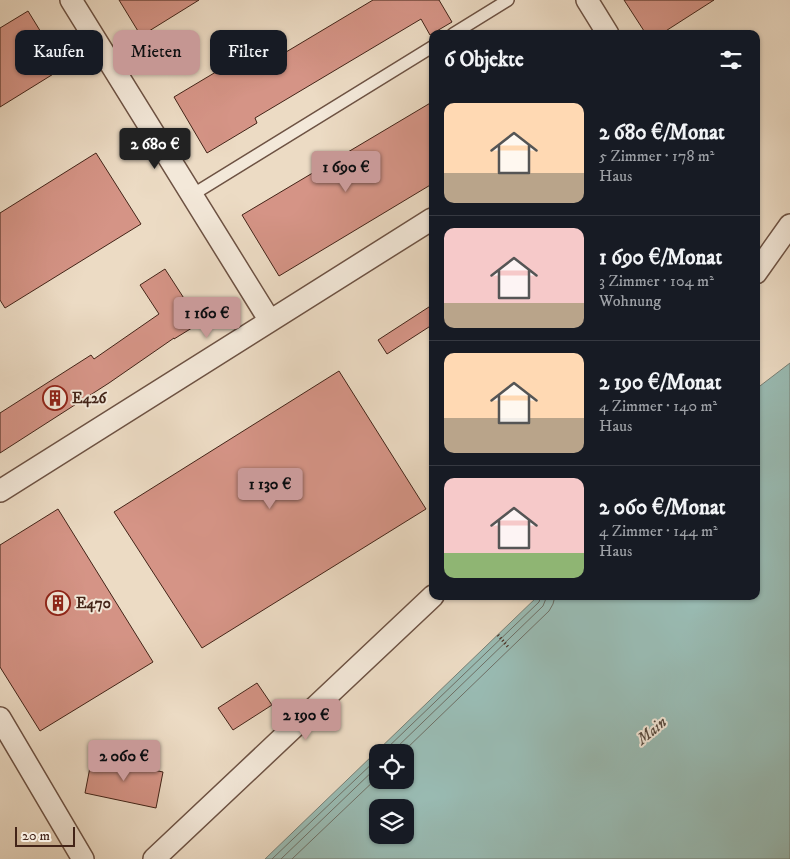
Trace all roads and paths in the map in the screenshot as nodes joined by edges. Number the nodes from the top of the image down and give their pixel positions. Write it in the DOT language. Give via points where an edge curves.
graph roads {
  1 [pos="71,0"];
  2 [pos="508,0"];
  3 [pos="587,0"];
  4 [pos="459,30"];
  5 [pos="606,30"];
  6 [pos="429,49"];
  7 [pos="192,195"];
  8 [pos="429,221"];
  9 [pos="790,225"];
  10 [pos="760,267"];
  11 [pos="270,321"];
  12 [pos="0,491"];
  13 [pos="429,600"];
  14 [pos="498,636"];
  15 [pos="509,648"];
  16 [pos="0,718"];
  17 [pos="83,859"];
  18 [pos="154,859"];
  1 -- 7 [label="street"];
  2 -- 4 [label="lane"];
  3 -- 5 [label="street"];
  6 -- 7 [label="lane"];
  7 -- 11 [label="street"];
  8 -- 11 [label="street"];
  9 -- 10 [label="street"];
  11 -- 12 [label="street"];
  13 -- 18 [label="street"];
  14 -- 15 [label="path"];
  16 -- 17 [label="street"];
}
